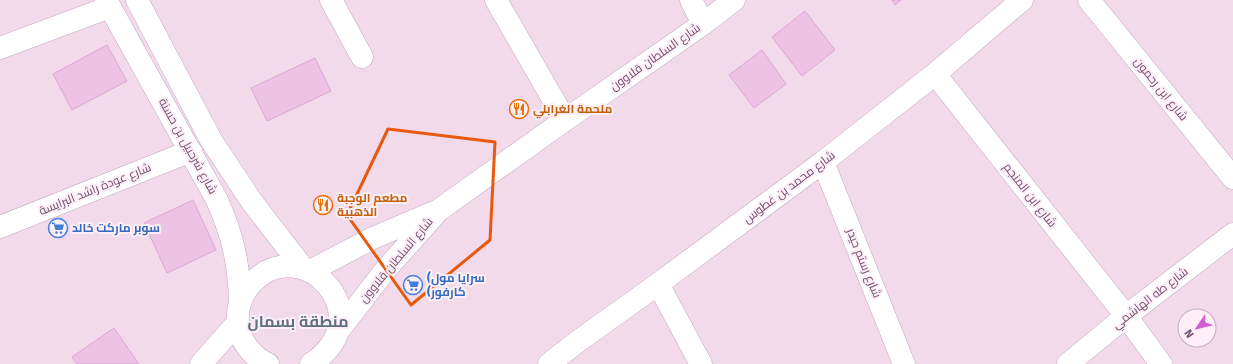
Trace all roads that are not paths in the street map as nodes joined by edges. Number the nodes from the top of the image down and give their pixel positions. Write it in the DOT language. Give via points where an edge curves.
graph roads {
  1 [pos="138,0"];
  2 [pos="332,0"];
  3 [pos="496,0"];
  4 [pos="691,0"];
  5 [pos="734,0"];
  6 [pos="1022,0"];
  7 [pos="1089,0"];
  8 [pos="108,4"];
  9 [pos="703,24"];
  10 [pos="0,48"];
  11 [pos="362,58"];
  12 [pos="934,74"];
  13 [pos="565,120"];
  14 [pos="191,151"];
  15 [pos="823,162"];
  16 [pos="1233,178"];
  17 [pos="439,210"];
  18 [pos="0,227"];
  19 [pos="1233,234"];
  20 [pos="306,270"];
  21 [pos="658,284"];
  22 [pos="239,313"];
  23 [pos="1126,316"];
  24 [pos="336,346"];
  25 [pos="201,364"];
  26 [pos="268,364"];
  27 [pos="312,364"];
  28 [pos="549,364"];
  29 [pos="701,364"];
  30 [pos="904,364"];
  31 [pos="1068,364"];
  32 [pos="1161,364"];
  1 -- 20 [label="street, شارع شرحبيل بن حسنة" via="211,140 252,202"];
  2 -- 11 [label="street"];
  3 -- 13 [label="street"];
  4 -- 9 [label="street"];
  5 -- 9 [label="street, شارع السلطان قلاوون"];
  6 -- 12 [label="street, شارع محمد بن غطوس"];
  7 -- 16 [label="street, شارع ابن رحمون"];
  8 -- 10 [label="street"];
  8 -- 14 [label="street, شارع شرحبيل بن حسنة"];
  9 -- 13 [label="street, شارع السلطان قلاوون"];
  12 -- 15 [label="street, شارع محمد بن غطوس"];
  12 -- 23 [label="street, شارع ابن المنجم"];
  13 -- 17 [label="street, شارع السلطان قلاوون"];
  14 -- 18 [label="street, شارع عودة راشد البرايسة"];
  14 -- 22 [label="street, شارع شرحبيل بن حسنة" via="228,224 239,276"];
  15 -- 21 [label="street, شارع محمد بن غطوس"];
  15 -- 30 [label="street, شارع رستم حيدر"];
  17 -- 20 [label="street, شارع السلطان قلاوون"];
  17 -- 24 [label="street, شارع السلطان قلاوون" via="387,268"];
  19 -- 23 [label="street, شارع طه الهاشمي"];
  20 -- 22 [label="street" via="287,266 258,277 247,289"];
  20 -- 24 [label="street, شارع شرحبيل بن حسنة" via="324,281 335,295 340,312"];
  21 -- 28 [label="street, شارع محمد بن غطوس"];
  21 -- 29 [label="street"];
  22 -- 25 [label="street"];
  22 -- 26 [label="street, شارع شرحبيل بن حسنة" via="242,337 250,351"];
  23 -- 31 [label="street, شارع طه الهاشمي"];
  23 -- 32 [label="street, شارع ابن المنجم"];
  24 -- 27 [label="street, شارع السلطان قلاوون"];
}
